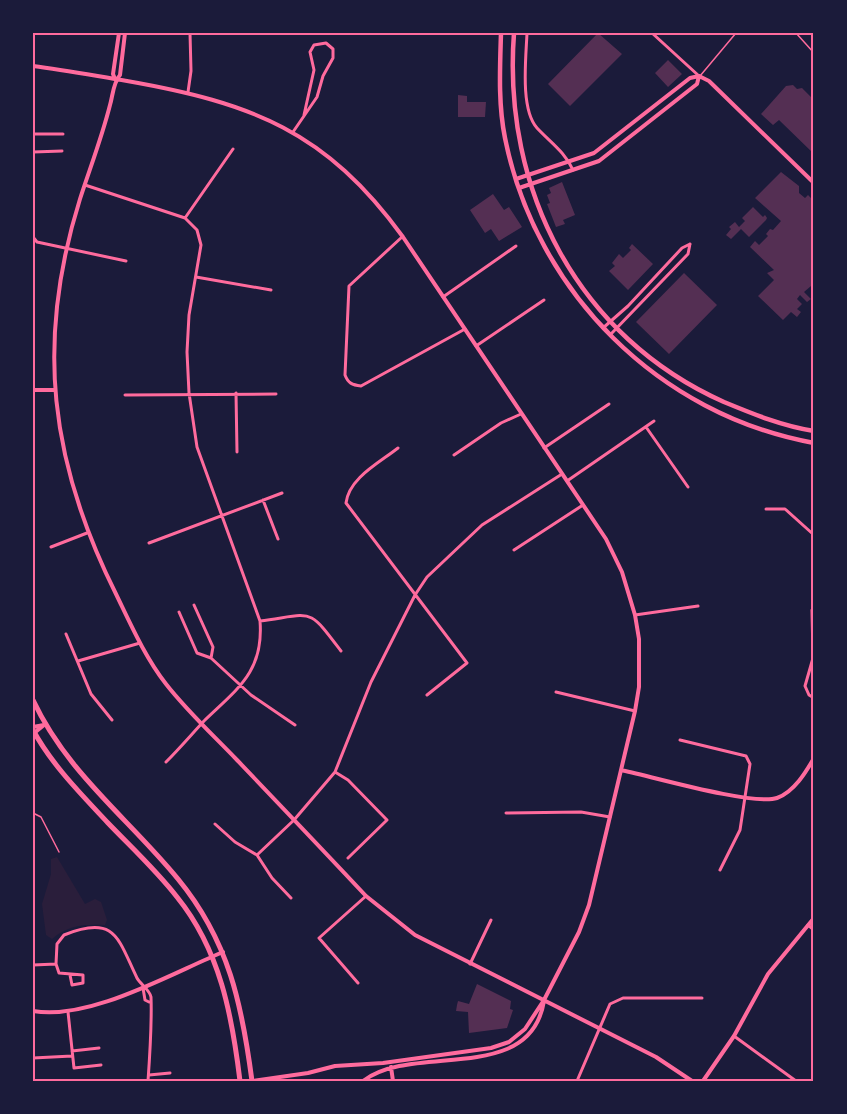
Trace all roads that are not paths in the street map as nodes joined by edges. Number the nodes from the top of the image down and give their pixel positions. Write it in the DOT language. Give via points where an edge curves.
graph roads {
  1 [pos="119,33"];
  2 [pos="126,33"];
  3 [pos="190,33"];
  4 [pos="501,33"];
  5 [pos="514,33"];
  6 [pos="527,33"];
  7 [pos="652,33"];
  8 [pos="736,33"];
  9 [pos="796,33"];
  10 [pos="814,53"];
  11 [pos="33,66"];
  12 [pos="699,76"];
  13 [pos="116,79"];
  14 [pos="188,92"];
  15 [pos="304,115"];
  16 [pos="293,132"];
  17 [pos="33,134"];
  18 [pos="63,134"];
  19 [pos="233,149"];
  20 [pos="62,151"];
  21 [pos="33,152"];
  22 [pos="570,162"];
  23 [pos="574,171"];
  24 [pos="527,176"];
  25 [pos="516,179"];
  26 [pos="814,183"];
  27 [pos="530,184"];
  28 [pos="85,185"];
  29 [pos="519,188"];
  30 [pos="185,218"];
  31 [pos="33,237"];
  32 [pos="404,237"];
  33 [pos="35,244"];
  34 [pos="516,246"];
  35 [pos="67,248"];
  36 [pos="126,261"];
  37 [pos="196,277"];
  38 [pos="271,290"];
  39 [pos="443,297"];
  40 [pos="544,300"];
  41 [pos="610,321"];
  42 [pos="603,328"];
  43 [pos="616,328"];
  44 [pos="465,329"];
  45 [pos="610,335"];
  46 [pos="476,346"];
  47 [pos="33,390"];
  48 [pos="55,390"];
  49 [pos="189,393"];
  50 [pos="236,393"];
  51 [pos="125,394"];
  52 [pos="276,394"];
  53 [pos="609,404"];
  54 [pos="521,414"];
  55 [pos="654,421"];
  56 [pos="646,427"];
  57 [pos="814,431"];
  58 [pos="814,443"];
  59 [pos="398,448"];
  60 [pos="544,448"];
  61 [pos="237,452"];
  62 [pos="454,455"];
  63 [pos="562,474"];
  64 [pos="567,481"];
  65 [pos="688,487"];
  66 [pos="282,493"];
  67 [pos="263,500"];
  68 [pos="583,505"];
  69 [pos="766,509"];
  70 [pos="220,515"];
  71 [pos="87,533"];
  72 [pos="814,535"];
  73 [pos="278,539"];
  74 [pos="149,543"];
  75 [pos="51,547"];
  76 [pos="514,550"];
  77 [pos="415,595"];
  78 [pos="194,605"];
  79 [pos="698,606"];
  80 [pos="812,610"];
  81 [pos="179,612"];
  82 [pos="635,615"];
  83 [pos="260,621"];
  84 [pos="66,634"];
  85 [pos="140,643"];
  86 [pos="341,651"];
  87 [pos="211,657"];
  88 [pos="78,661"];
  89 [pos="242,685"];
  90 [pos="556,692"];
  91 [pos="427,694"];
  92 [pos="814,698"];
  93 [pos="33,700"];
  94 [pos="635,711"];
  95 [pos="112,720"];
  96 [pos="202,723"];
  97 [pos="44,725"];
  98 [pos="295,725"];
  99 [pos="33,731"];
  100 [pos="680,740"];
  101 [pos="814,758"];
  102 [pos="166,762"];
  103 [pos="621,770"];
  104 [pos="335,772"];
  105 [pos="746,798"];
  106 [pos="33,813"];
  107 [pos="506,813"];
  108 [pos="610,817"];
  109 [pos="294,820"];
  110 [pos="216,824"];
  111 [pos="59,852"];
  112 [pos="257,855"];
  113 [pos="348,858"];
  114 [pos="720,870"];
  115 [pos="366,896"];
  116 [pos="291,898"];
  117 [pos="814,918"];
  118 [pos="491,920"];
  119 [pos="807,924"];
  120 [pos="814,930"];
  121 [pos="223,952"];
  122 [pos="212,957"];
  123 [pos="33,964"];
  124 [pos="56,964"];
  125 [pos="470,964"];
  126 [pos="70,975"];
  127 [pos="358,983"];
  128 [pos="143,986"];
  129 [pos="702,998"];
  130 [pos="544,1000"];
  131 [pos="33,1011"];
  132 [pos="68,1012"];
  133 [pos="598,1028"];
  134 [pos="734,1036"];
  135 [pos="99,1048"];
  136 [pos="72,1050"];
  137 [pos="72,1056"];
  138 [pos="33,1058"];
  139 [pos="391,1062"];
  140 [pos="101,1065"];
  141 [pos="391,1067"];
  142 [pos="170,1073"];
  143 [pos="149,1075"];
  144 [pos="148,1081"];
  145 [pos="240,1081"];
  146 [pos="252,1081"];
  147 [pos="363,1081"];
  148 [pos="393,1081"];
  149 [pos="577,1081"];
  150 [pos="692,1081"];
  151 [pos="703,1081"];
  152 [pos="796,1081"];
  1 -- 13 [label="street" via="113,74"];
  2 -- 13 [label="street" via="120,75"];
  3 -- 14 [label="street"];
  4 -- 25 [label="main road" via="504,128"];
  5 -- 24 [label="main road" via="514,116"];
  6 -- 22 [label="street" via="530,116"];
  7 -- 12 [label="street"];
  8 -- 12 [label="lane"];
  9 -- 10 [label="lane"];
  11 -- 13 [label="street"];
  12 -- 22 [label="street" via="690,78 606,145"];
  12 -- 23 [label="street" via="697,84 612,153"];
  12 -- 26 [label="street" via="709,81"];
  13 -- 14 [label="street"];
  13 -- 28 [label="street"];
  14 -- 16 [label="street" via="240,107"];
  15 -- 15 [label="street" via="313,106 333,58 333,49 326,43 314,45 310,52 314,76"];
  15 -- 16 [label="street"];
  16 -- 32 [label="street" via="348,172"];
  17 -- 18 [label="street"];
  19 -- 30 [label="street"];
  20 -- 21 [label="street"];
  22 -- 23 [label="street"];
  22 -- 24 [label="street"];
  23 -- 27 [label="street"];
  24 -- 25 [label="street"];
  24 -- 27 [label="main road"];
  25 -- 29 [label="main road"];
  27 -- 29 [label="street"];
  27 -- 41 [label="main road" via="566,264"];
  28 -- 30 [label="street"];
  28 -- 35 [label="street"];
  29 -- 42 [label="main road" via="540,239 583,306"];
  30 -- 37 [label="street" via="197,230 201,245"];
  31 -- 33 [label="street"];
  32 -- 39 [label="street"];
  32 -- 44 [label="street" via="349,286 345,375 348,381 361,386"];
  33 -- 35 [label="street"];
  34 -- 39 [label="street"];
  35 -- 36 [label="street"];
  35 -- 48 [label="street" via="55,321"];
  37 -- 38 [label="street"];
  37 -- 49 [label="street" via="189,315"];
  39 -- 44 [label="street"];
  40 -- 46 [label="street"];
  41 -- 42 [label="street"];
  41 -- 43 [label="main road"];
  41 -- 43 [label="street" via="690,244 688,254"];
  42 -- 45 [label="main road"];
  43 -- 45 [label="street"];
  43 -- 57 [label="main road" via="689,386 758,417"];
  44 -- 46 [label="street"];
  45 -- 58 [label="main road" via="645,367 707,409 749,427"];
  46 -- 54 [label="street"];
  47 -- 48 [label="street"];
  48 -- 71 [label="street" via="66,467"];
  49 -- 50 [label="street"];
  49 -- 51 [label="street"];
  49 -- 70 [label="street" via="197,447"];
  50 -- 52 [label="street"];
  50 -- 61 [label="street"];
  53 -- 60 [label="street"];
  54 -- 60 [label="street"];
  54 -- 62 [label="street"];
  55 -- 56 [label="street"];
  56 -- 64 [label="street"];
  56 -- 65 [label="street"];
  59 -- 77 [label="street" via="356,481 346,503"];
  60 -- 63 [label="street"];
  63 -- 64 [label="street"];
  63 -- 77 [label="street" via="482,525 427,577"];
  64 -- 68 [label="street"];
  66 -- 67 [label="street"];
  67 -- 70 [label="street"];
  67 -- 73 [label="street"];
  68 -- 76 [label="street"];
  68 -- 82 [label="street" via="617,561"];
  69 -- 72 [label="street" via="785,509"];
  70 -- 74 [label="street"];
  70 -- 83 [label="street"];
  71 -- 75 [label="street"];
  71 -- 85 [label="street"];
  77 -- 91 [label="street" via="467,663"];
  77 -- 104 [label="street" via="371,682"];
  78 -- 87 [label="street" via="213,647"];
  79 -- 82 [label="street"];
  80 -- 92 [label="street" via="813,658 804,686"];
  81 -- 87 [label="street" via="197,653"];
  82 -- 94 [label="street" via="640,664"];
  83 -- 86 [label="street" via="308,615 318,620"];
  83 -- 89 [label="street" via="260,652"];
  84 -- 88 [label="street"];
  85 -- 88 [label="street"];
  85 -- 96 [label="street" via="167,685"];
  87 -- 89 [label="street"];
  88 -- 95 [label="street" via="91,694"];
  89 -- 96 [label="street"];
  89 -- 98 [label="street"];
  90 -- 94 [label="street"];
  93 -- 97 [label="main road"];
  94 -- 103 [label="street"];
  96 -- 102 [label="street"];
  96 -- 109 [label="street"];
  97 -- 99 [label="street"];
  97 -- 121 [label="main road" via="75,768 178,879"];
  99 -- 122 [label="main road" via="73,784 178,898"];
  100 -- 105 [label="street" via="746,756 750,764"];
  101 -- 105 [label="street" via="799,782 776,798"];
  103 -- 105 [label="street"];
  103 -- 108 [label="street"];
  104 -- 109 [label="street"];
  104 -- 113 [label="street" via="387,820"];
  105 -- 114 [label="street" via="740,830"];
  106 -- 111 [label="lane" via="41,817"];
  107 -- 108 [label="street" via="581,812"];
  108 -- 130 [label="street" via="589,905"];
  109 -- 112 [label="street"];
  109 -- 115 [label="street"];
  110 -- 112 [label="street"];
  112 -- 116 [label="street"];
  115 -- 125 [label="street" via="415,935"];
  115 -- 127 [label="street" via="319,938"];
  117 -- 119 [label="street"];
  118 -- 125 [label="street"];
  119 -- 120 [label="street"];
  119 -- 134 [label="street" via="768,974"];
  121 -- 122 [label="street"];
  121 -- 146 [label="main road" via="240,1002"];
  122 -- 128 [label="street"];
  122 -- 145 [label="main road" via="229,1009"];
  123 -- 124 [label="street"];
  124 -- 126 [label="street" via="59,972"];
  124 -- 128 [label="street" via="57,944 64,935 86,928 103,928 121,942"];
  125 -- 130 [label="street"];
  126 -- 126 [label="street" via="83,975 81,985 71,984"];
  128 -- 132 [label="street" via="91,1008"];
  128 -- 143 [label="street" via="151,1026"];
  129 -- 133 [label="street" via="623,998 610,1004"];
  130 -- 133 [label="street"];
  130 -- 139 [label="street" via="525,1029 501,1046"];
  130 -- 141 [label="street" via="531,1031 502,1052"];
  131 -- 132 [label="street"];
  132 -- 136 [label="street"];
  133 -- 149 [label="street"];
  133 -- 150 [label="street" via="656,1057"];
  134 -- 151 [label="street"];
  134 -- 152 [label="street"];
  135 -- 136 [label="street"];
  136 -- 137 [label="street"];
  137 -- 138 [label="street"];
  137 -- 140 [label="street" via="74,1068"];
  139 -- 141 [label="street"];
  139 -- 146 [label="street" via="335,1066"];
  141 -- 147 [label="street" via="374,1072"];
  141 -- 148 [label="street"];
  142 -- 143 [label="street"];
  143 -- 144 [label="street"];
}
